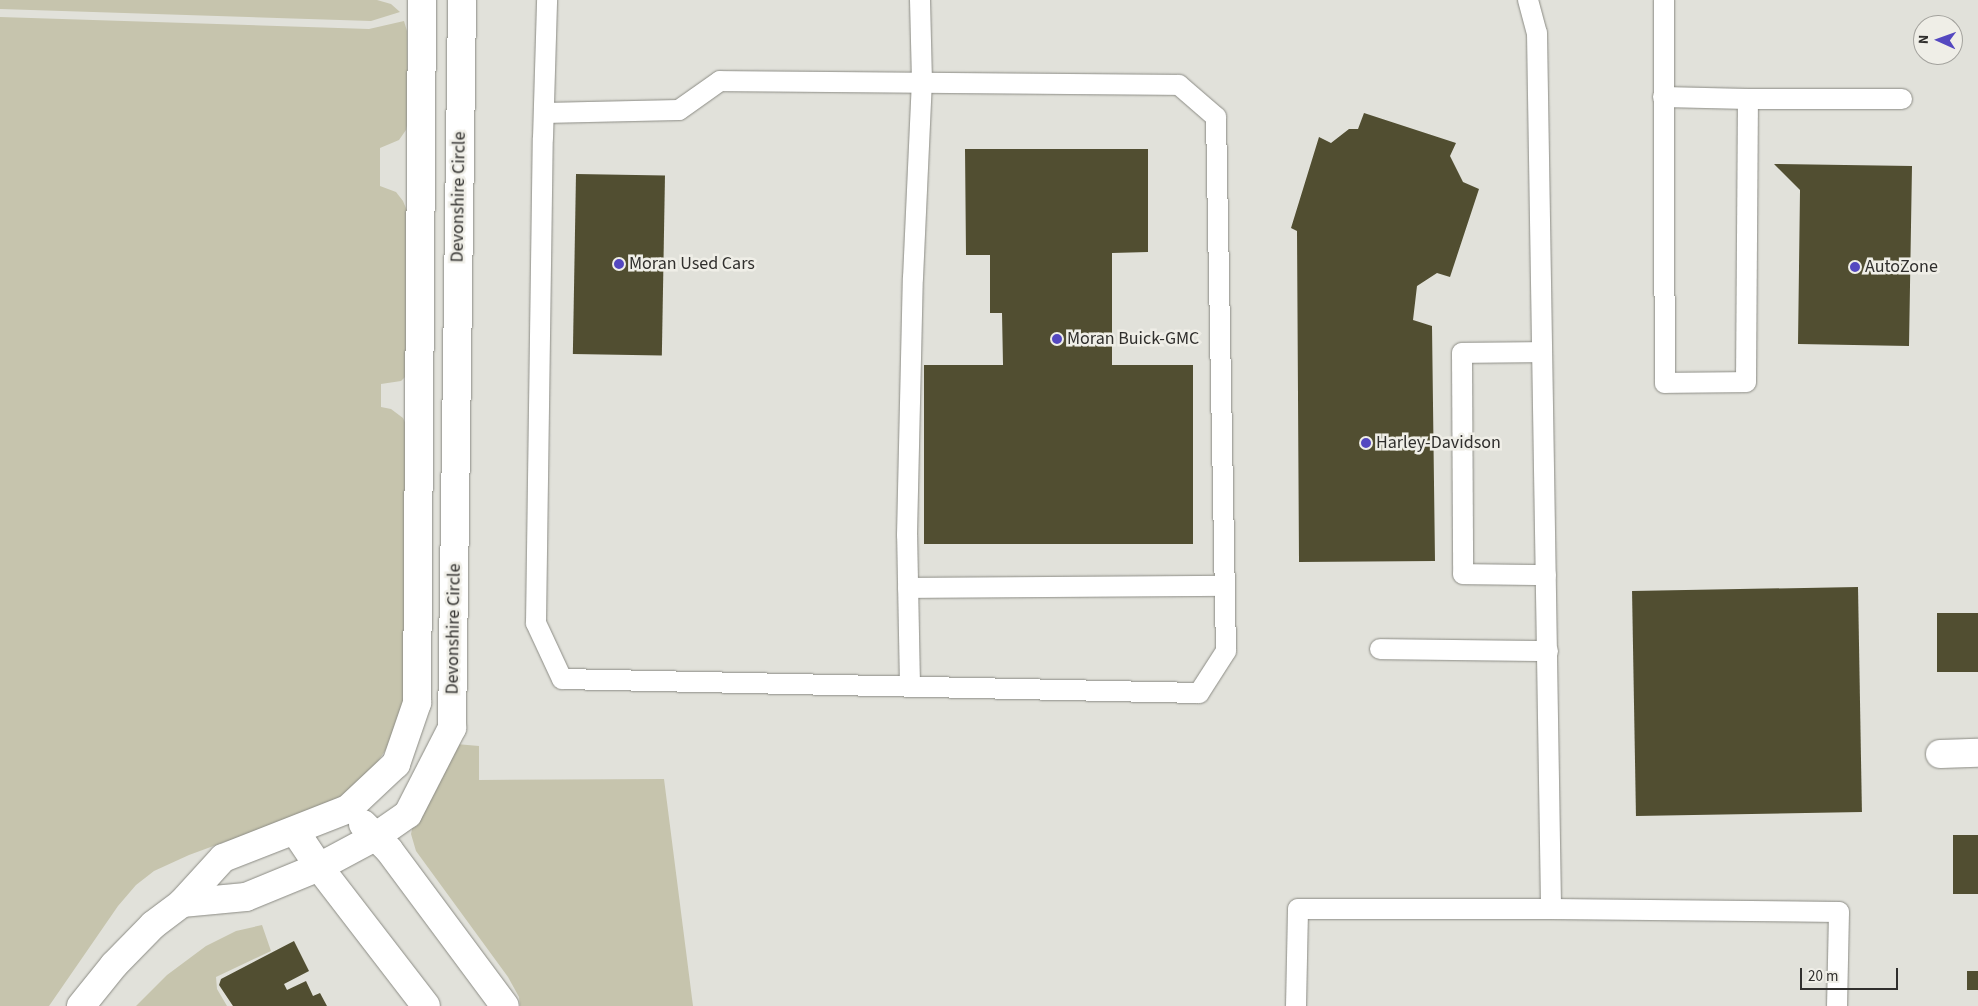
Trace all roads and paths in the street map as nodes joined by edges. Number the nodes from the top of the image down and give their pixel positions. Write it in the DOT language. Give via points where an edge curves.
graph roads {
  1 [pos="422,0"];
  2 [pos="462,0"];
  3 [pos="548,0"];
  4 [pos="920,0"];
  5 [pos="1528,0"];
  6 [pos="1664,0"];
  7 [pos="922,82"];
  8 [pos="1664,97"];
  9 [pos="1748,99"];
  10 [pos="1902,99"];
  11 [pos="544,113"];
  12 [pos="1542,352"];
  13 [pos="419,391"];
  14 [pos="457,393"];
  15 [pos="1546,575"];
  16 [pos="1225,586"];
  17 [pos="908,588"];
  18 [pos="1380,649"];
  19 [pos="1548,651"];
  20 [pos="910,686"];
  21 [pos="1978,753"];
  22 [pos="1940,754"];
  23 [pos="348,809"];
  24 [pos="296,831"];
  25 [pos="375,837"];
  26 [pos="319,867"];
  27 [pos="182,903"];
  28 [pos="1551,909"];
  29 [pos="81,1006"];
  30 [pos="426,1006"];
  31 [pos="505,1006"];
  32 [pos="1296,1006"];
  33 [pos="1837,1006"];
  1 -- 13 [label="street, Devonshire Circle"];
  2 -- 14 [label="street, Devonshire Circle"];
  3 -- 11 [label="lane"];
  4 -- 7 [label="lane"];
  5 -- 12 [label="lane" via="1537,32"];
  6 -- 8 [label="lane"];
  7 -- 11 [label="lane" via="720,81 679,110"];
  7 -- 16 [label="lane" via="1179,85 1216,117"];
  7 -- 17 [label="lane" via="914,278"];
  8 -- 9 [label="lane"];
  8 -- 9 [label="lane" via="1666,383 1746,382"];
  9 -- 10 [label="lane"];
  11 -- 20 [label="lane" via="536,623 562,679"];
  12 -- 15 [label="lane"];
  12 -- 15 [label="lane" via="1462,353 1463,574"];
  13 -- 14 [label="street"];
  13 -- 23 [label="street, Devonshire Circle" via="417,703 396,764"];
  14 -- 25 [label="street, Devonshire Circle" via="452,728 408,814"];
  15 -- 19 [label="lane"];
  16 -- 17 [label="lane"];
  16 -- 20 [label="lane" via="1226,651 1199,693"];
  17 -- 20 [label="lane"];
  18 -- 19 [label="lane"];
  19 -- 28 [label="lane"];
  21 -- 22 [label="street"];
  23 -- 24 [label="street, Devonshire Circle"];
  23 -- 25 [label="street"];
  24 -- 26 [label="street"];
  24 -- 27 [label="street, Devonshire Circle" via="223,858"];
  25 -- 26 [label="street, Devonshire Circle"];
  25 -- 31 [label="street" via="389,850"];
  26 -- 27 [label="street, Devonshire Circle" via="246,897"];
  26 -- 30 [label="street"];
  27 -- 29 [label="street, Devonshire Circle" via="153,925 114,965"];
  28 -- 32 [label="lane" via="1298,909"];
  28 -- 33 [label="lane" via="1839,912"];
}
